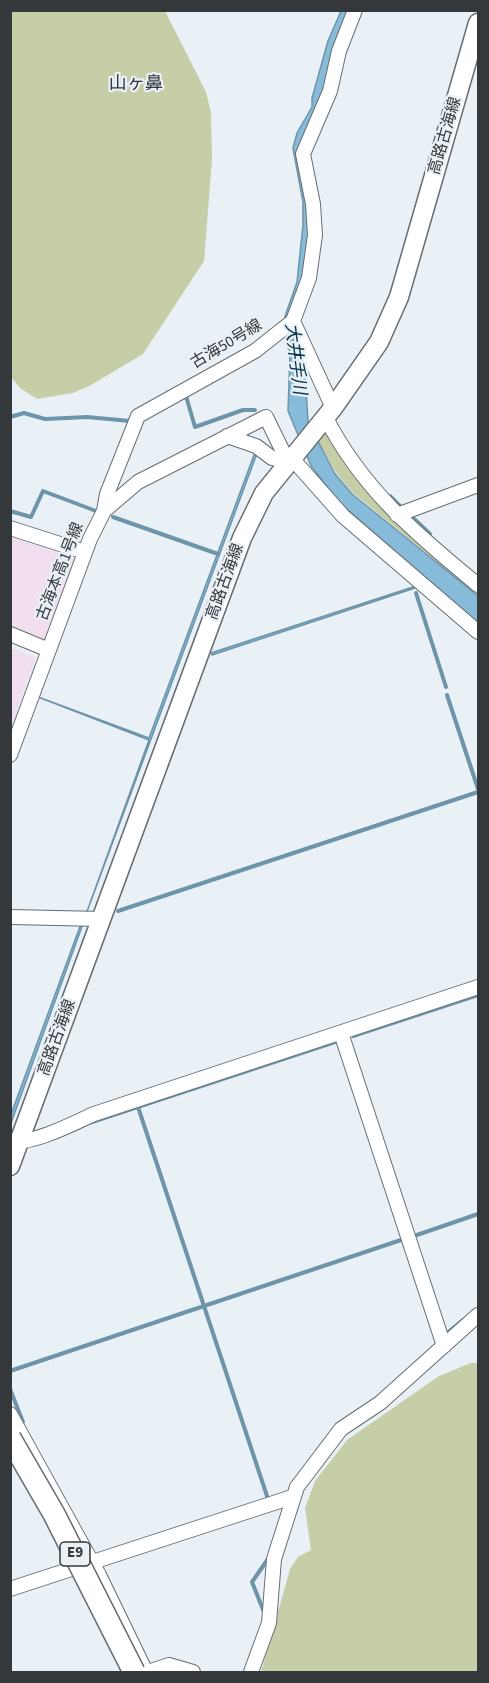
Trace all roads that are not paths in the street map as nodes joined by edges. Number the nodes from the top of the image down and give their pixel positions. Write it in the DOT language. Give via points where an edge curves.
graph roads {
  1 [pos="355,10"];
  2 [pos="478,23"];
  3 [pos="475,45"];
  4 [pos="293,321"];
  5 [pos="326,416"];
  6 [pos="227,436"];
  7 [pos="293,457"];
  8 [pos="478,485"];
  9 [pos="104,511"];
  10 [pos="397,515"];
  11 [pos="10,528"];
  12 [pos="85,552"];
  13 [pos="478,585"];
  14 [pos="478,632"];
  15 [pos="10,634"];
  16 [pos="49,650"];
  17 [pos="10,755"];
  18 [pos="10,917"];
  19 [pos="102,919"];
  20 [pos="478,987"];
  21 [pos="341,1033"];
  22 [pos="15,1141"];
  23 [pos="10,1166"];
  24 [pos="478,1315"];
  25 [pos="444,1346"];
  26 [pos="10,1414"];
  27 [pos="10,1438"];
  28 [pos="10,1456"];
  29 [pos="292,1497"];
  30 [pos="92,1562"];
  31 [pos="10,1589"];
  32 [pos="124,1672"];
  33 [pos="134,1672"];
  34 [pos="147,1672"];
  35 [pos="193,1672"];
  36 [pos="251,1672"];
  1 -- 4 [label="street" via="339,51 330,91 303,154 315,235 309,278"];
  2 -- 3 [label="main road, 高路古海線"];
  3 -- 5 [label="main road, 高路古海線" via="399,297 379,342"];
  4 -- 5 [label="street"];
  4 -- 9 [label="street, 古海50号線" via="255,351 138,416"];
  5 -- 7 [label="main road, 高路古海線"];
  5 -- 10 [label="street" via="349,461"];
  6 -- 7 [label="street" via="256,446 272,458"];
  6 -- 7 [label="street, 古海本高1号線" via="266,417"];
  6 -- 9 [label="street, 古海本高1号線" via="138,482"];
  7 -- 14 [label="street" via="343,516"];
  7 -- 19 [label="main road, 高路古海線" via="264,493 242,538"];
  8 -- 10 [label="street"];
  9 -- 12 [label="street, 古海本高1号線"];
  10 -- 13 [label="street"];
  11 -- 12 [label="street"];
  12 -- 16 [label="street, 古海本高1号線"];
  15 -- 16 [label="street"];
  16 -- 17 [label="street, 古海本高1号線"];
  18 -- 19 [label="street"];
  19 -- 22 [label="main road, 高路古海線"];
  20 -- 21 [label="street"];
  21 -- 22 [label="street"];
  21 -- 25 [label="street"];
  22 -- 23 [label="main road, 高路古海線"];
  24 -- 25 [label="street"];
  25 -- 29 [label="street" via="380,1404 341,1429"];
  26 -- 30 [label="street"];
  27 -- 33 [label="highway, E9, bridge" via="65,1535"];
  28 -- 32 [label="highway, E9"];
  29 -- 30 [label="street"];
  29 -- 36 [label="street" via="274,1560 269,1623"];
  30 -- 31 [label="street"];
  30 -- 34 [label="street"];
  34 -- 35 [label="street" via="169,1665"];
}
